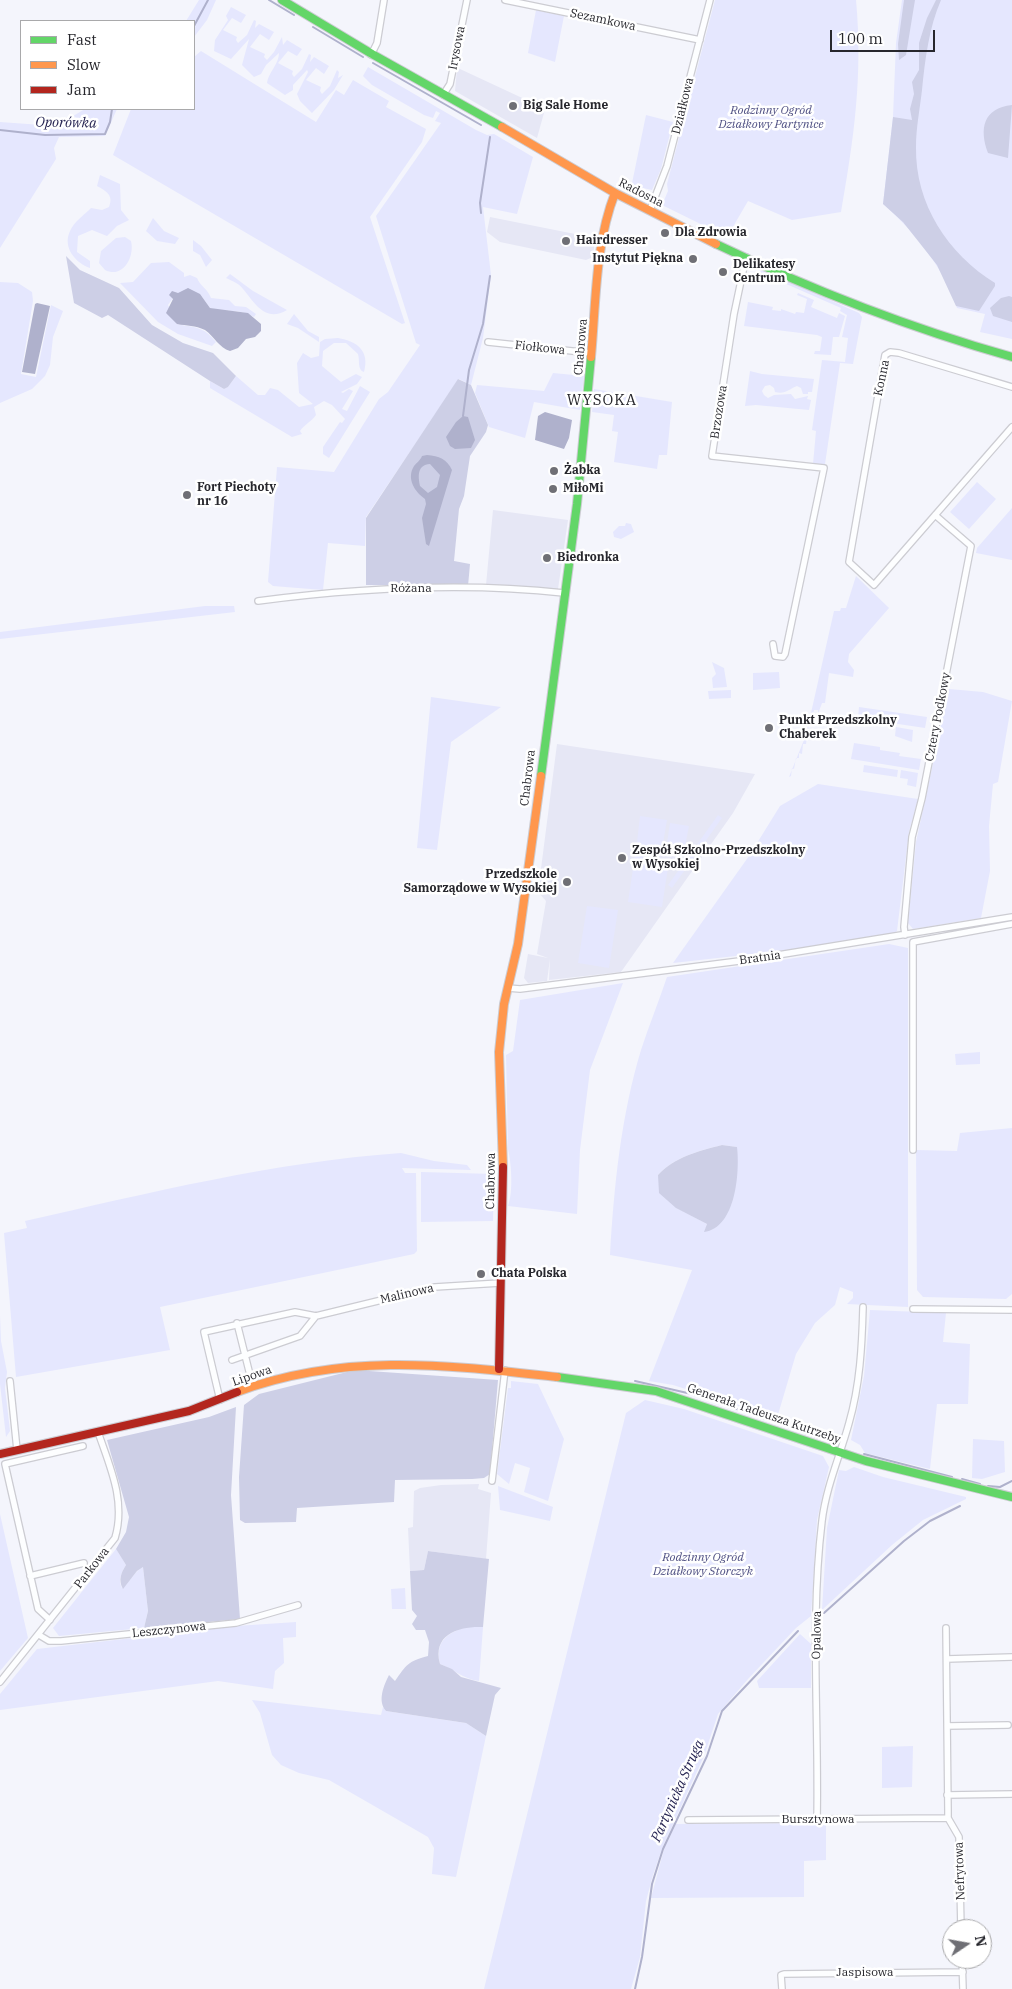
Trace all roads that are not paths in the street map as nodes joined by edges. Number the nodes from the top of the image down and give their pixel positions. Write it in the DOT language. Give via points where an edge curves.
graph roads {
  1 [pos="282,0"];
  2 [pos="384,0"];
  3 [pos="467,0"];
  4 [pos="505,0"];
  5 [pos="710,0"];
  6 [pos="700,40"];
  7 [pos="372,55"];
  8 [pos="444,95"];
  9 [pos="615,193"];
  10 [pos="650,210"];
  11 [pos="746,257"];
  12 [pos="488,342"];
  13 [pos="591,353"];
  14 [pos="1012,356"];
  15 [pos="1012,387"];
  16 [pos="1012,427"];
  17 [pos="935,515"];
  18 [pos="564,593"];
  19 [pos="258,601"];
  20 [pos="773,644"];
  21 [pos="1012,917"];
  22 [pos="1012,924"];
  23 [pos="905,935"];
  24 [pos="508,988"];
  25 [pos="913,1150"];
  26 [pos="500,1283"];
  27 [pos="863,1307"];
  28 [pos="914,1309"];
  29 [pos="1012,1310"];
  30 [pos="316,1316"];
  31 [pos="237,1323"];
  32 [pos="245,1356"];
  33 [pos="232,1360"];
  34 [pos="503,1370"];
  35 [pos="10,1380"];
  36 [pos="252,1387"];
  37 [pos="220,1400"];
  38 [pos="98,1432"];
  39 [pos="84,1446"];
  40 [pos="14,1451"];
  41 [pos="839,1452"];
  42 [pos="0,1454"];
  43 [pos="492,1481"];
  44 [pos="1012,1497"];
  45 [pos="84,1564"];
  46 [pos="30,1576"];
  47 [pos="298,1606"];
  48 [pos="50,1620"];
  49 [pos="946,1628"];
  50 [pos="39,1635"];
  51 [pos="1012,1657"];
  52 [pos="947,1659"];
  53 [pos="0,1682"];
  54 [pos="1008,1725"];
  55 [pos="947,1726"];
  56 [pos="1012,1794"];
  57 [pos="947,1795"];
  58 [pos="948,1818"];
  59 [pos="688,1820"];
  60 [pos="817,1820"];
  61 [pos="961,1919"];
  62 [pos="963,1969"];
  63 [pos="963,1972"];
  64 [pos="782,1989"];
  65 [pos="963,1989"];
  1 -- 7 [label="street, Radosna"];
  2 -- 7 [label="street"];
  3 -- 8 [label="street, Irysowa" via="450,84"];
  4 -- 6 [label="street, Sezamkowa"];
  5 -- 6 [label="street, Działkowa"];
  6 -- 10 [label="street, Działkowa" via="667,166"];
  7 -- 8 [label="street, Radosna"];
  8 -- 9 [label="street, Radosna"];
  9 -- 10 [label="street, Radosna"];
  9 -- 13 [label="street, Chabrowa" via="606,216 602,241"];
  10 -- 11 [label="street, Radosna"];
  11 -- 14 [label="street, Radosna" via="861,309 970,346"];
  11 -- 20 [label="street, Brzozowa" via="712,456 824,468 783,657 775,656"];
  12 -- 13 [label="street, Fiołkowa"];
  13 -- 18 [label="street, Chabrowa" via="577,504"];
  15 -- 17 [label="street, Konna" via="899,353 885,355 849,562 874,585"];
  16 -- 17 [label="street"];
  17 -- 23 [label="street, Cztery Podkowy" via="971,546 971,553 912,837"];
  18 -- 19 [label="street, Różana" via="390,588"];
  18 -- 24 [label="street, Chabrowa" via="518,944"];
  21 -- 23 [label="street, Bratnia"];
  22 -- 25 [label="street" via="913,942"];
  23 -- 24 [label="street, Bratnia" via="747,960 520,990"];
  24 -- 26 [label="street, Chabrowa" via="499,1052 503,1142"];
  26 -- 30 [label="street, Malinowa" via="435,1287"];
  26 -- 34 [label="street, Chabrowa"];
  27 -- 41 [label="street, Opalowa" via="857,1389"];
  28 -- 29 [label="street"];
  30 -- 31 [label="street, Malinowa" via="295,1312"];
  30 -- 32 [label="street" via="300,1336"];
  31 -- 32 [label="street"];
  31 -- 37 [label="street, Malinowa" via="204,1332"];
  32 -- 33 [label="street"];
  32 -- 36 [label="street"];
  34 -- 36 [label="street, Lipowa" via="354,1365"];
  34 -- 41 [label="street, Generała Tadeusza Kutrzeby" via="656,1390"];
  34 -- 43 [label="street"];
  35 -- 40 [label="street"];
  36 -- 37 [label="street, Lipowa"];
  37 -- 38 [label="street, Lipowa" via="189,1412"];
  38 -- 40 [label="street, Lipowa"];
  38 -- 48 [label="street, Parkowa" via="119,1499 118,1530 108,1548"];
  39 -- 46 [label="street" via="5,1464"];
  40 -- 42 [label="street, Lipowa"];
  41 -- 44 [label="street, Generała Tadeusza Kutrzeby"];
  41 -- 60 [label="street, Opalowa" via="822,1520 816,1643"];
  45 -- 46 [label="street"];
  46 -- 48 [label="street" via="38,1609"];
  47 -- 50 [label="street, Leszczynowa" via="236,1623 61,1641 49,1641"];
  48 -- 50 [label="street, Parkowa"];
  49 -- 52 [label="street, Nefrytowa"];
  50 -- 53 [label="street, Parkowa"];
  51 -- 52 [label="street"];
  52 -- 55 [label="street, Nefrytowa"];
  54 -- 55 [label="street"];
  55 -- 57 [label="street, Nefrytowa"];
  56 -- 57 [label="street"];
  57 -- 58 [label="street, Nefrytowa"];
  58 -- 60 [label="street, Bursztynowa"];
  58 -- 61 [label="street, Nefrytowa" via="960,1837"];
  59 -- 60 [label="street, Bursztynowa"];
  62 -- 63 [label="street"];
  63 -- 64 [label="street, Jaspisowa" via="784,1974"];
  63 -- 65 [label="street"];
}
